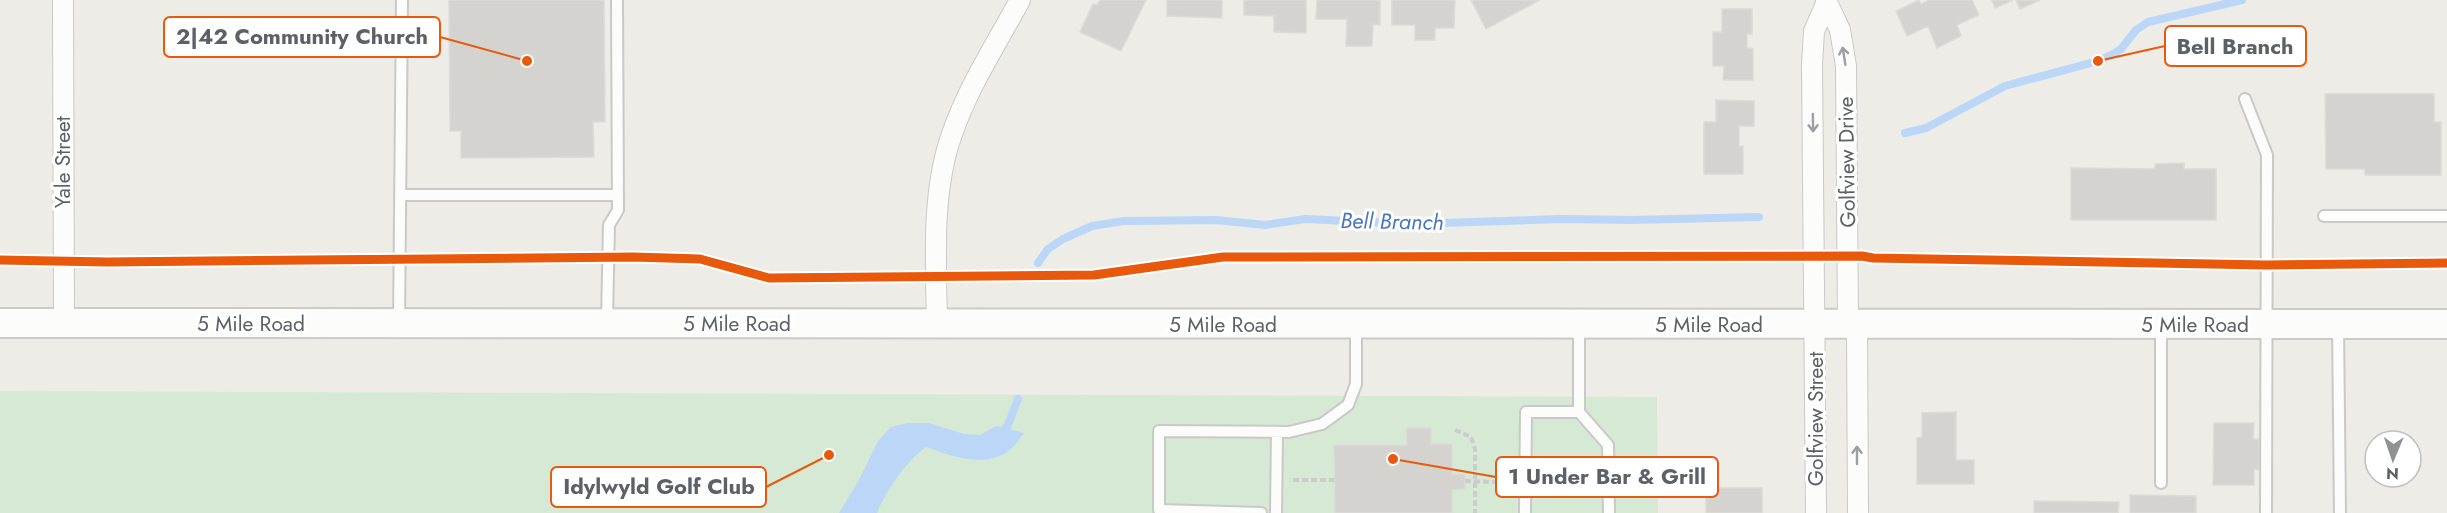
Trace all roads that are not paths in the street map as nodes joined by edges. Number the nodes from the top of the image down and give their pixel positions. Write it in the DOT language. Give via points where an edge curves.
graph roads {
  1 [pos="63,0"];
  2 [pos="402,0"];
  3 [pos="617,0"];
  4 [pos="1020,0"];
  5 [pos="1826,2"];
  6 [pos="2245,99"];
  7 [pos="400,195"];
  8 [pos="618,195"];
  9 [pos="2324,216"];
  10 [pos="2447,216"];
  11 [pos="0,323"];
  12 [pos="64,324"];
  13 [pos="399,324"];
  14 [pos="607,324"];
  15 [pos="937,324"];
  16 [pos="2161,324"];
  17 [pos="2338,324"];
  18 [pos="2447,324"];
  19 [pos="1356,325"];
  20 [pos="1578,325"];
  21 [pos="1816,325"];
  22 [pos="1852,325"];
  23 [pos="2266,325"];
  24 [pos="1579,412"];
  25 [pos="1277,432"];
  26 [pos="2161,483"];
  27 [pos="1261,513"];
  28 [pos="1276,513"];
  29 [pos="1525,513"];
  30 [pos="1609,513"];
  31 [pos="1816,513"];
  32 [pos="1858,513"];
  33 [pos="2266,513"];
  34 [pos="2340,513"];
  1 -- 12 [label="street, Yale Street"];
  2 -- 7 [label="lane"];
  3 -- 8 [label="lane"];
  4 -- 15 [label="street" via="966,100 944,160 938,196"];
  5 -- 21 [label="street, Golfview Drive, one-way" via="1814,31 1812,64"];
  22 -- 5 [label="street, Golfview Drive, one-way" via="1846,66 1840,30"];
  6 -- 23 [label="lane" via="2267,155"];
  7 -- 8 [label="lane"];
  7 -- 13 [label="lane"];
  8 -- 14 [label="lane" via="618,210 609,225"];
  9 -- 10 [label="lane"];
  11 -- 12 [label="main road, 5 Mile Road"];
  12 -- 13 [label="main road, 5 Mile Road"];
  13 -- 14 [label="main road, 5 Mile Road"];
  14 -- 15 [label="main road, 5 Mile Road"];
  15 -- 19 [label="main road, 5 Mile Road"];
  16 -- 22 [label="main road, 5 Mile Road"];
  16 -- 23 [label="main road, 5 Mile Road"];
  16 -- 26 [label="lane"];
  17 -- 18 [label="main road, 5 Mile Road"];
  17 -- 23 [label="main road, 5 Mile Road"];
  17 -- 34 [label="lane"];
  19 -- 20 [label="main road, 5 Mile Road"];
  19 -- 25 [label="lane" via="1356,384 1348,405 1322,424"];
  20 -- 21 [label="main road, 5 Mile Road"];
  20 -- 24 [label="lane"];
  21 -- 22 [label="main road, 5 Mile Road"];
  21 -- 31 [label="street, Golfview Street"];
  32 -- 22 [label="street, Golfview Drive, one-way"];
  23 -- 33 [label="lane"];
  24 -- 29 [label="lane" via="1526,412"];
  24 -- 30 [label="lane" via="1608,445"];
  25 -- 27 [label="lane" via="1160,431 1159,510"];
  25 -- 28 [label="lane"];
}
